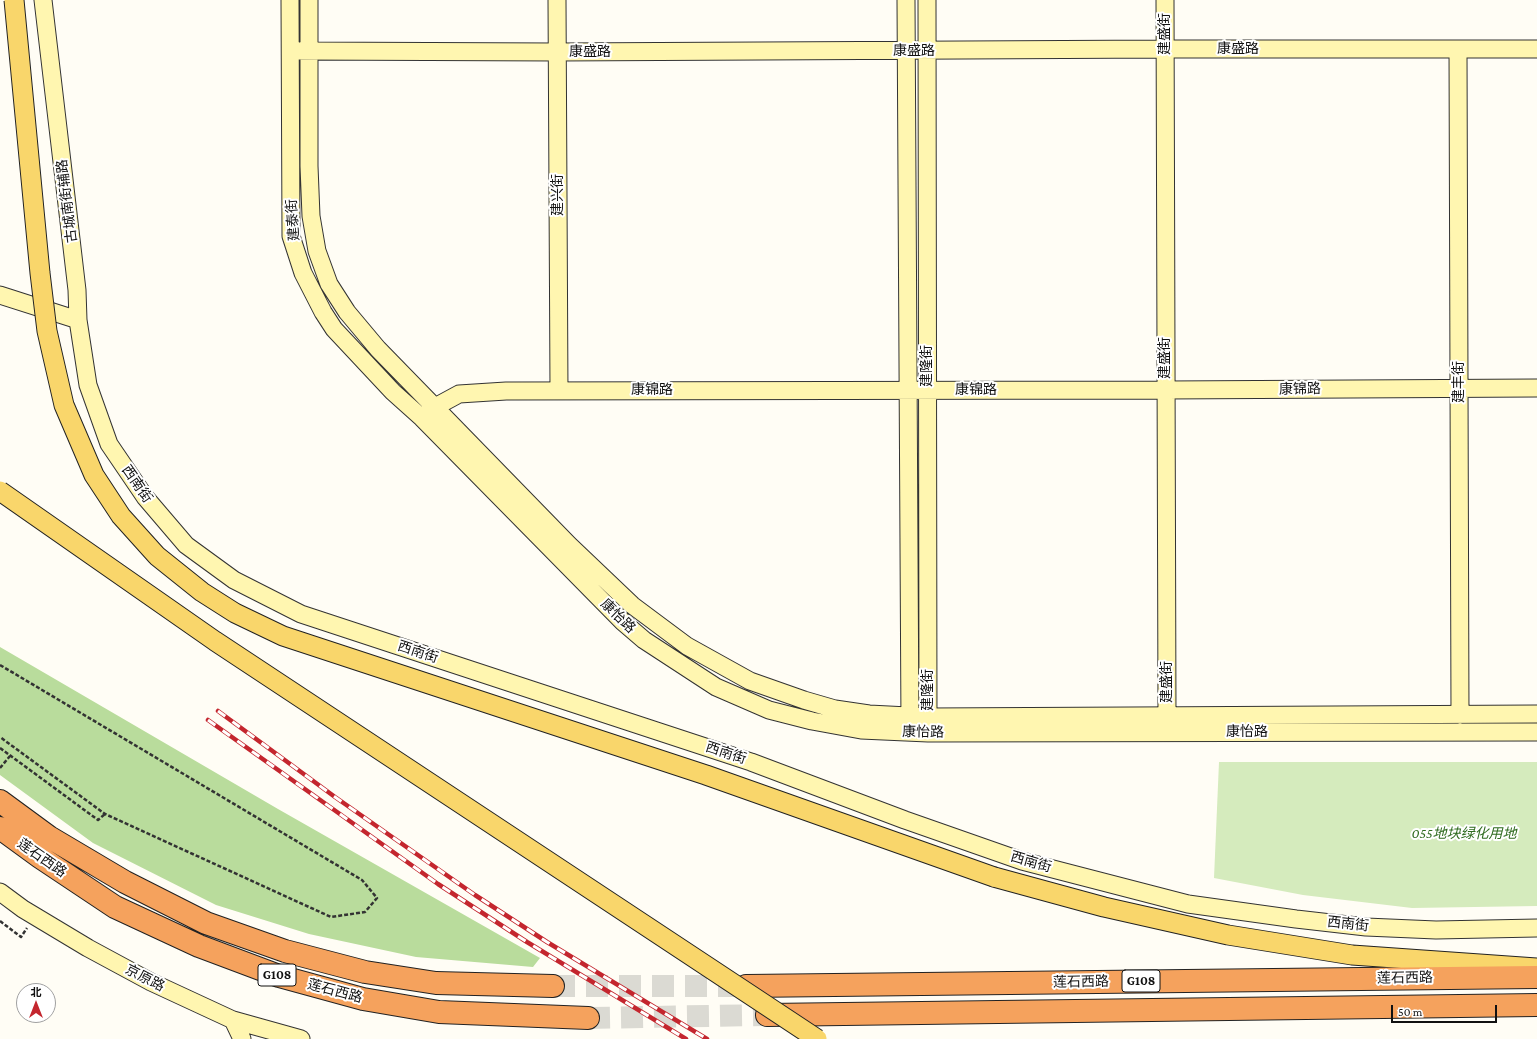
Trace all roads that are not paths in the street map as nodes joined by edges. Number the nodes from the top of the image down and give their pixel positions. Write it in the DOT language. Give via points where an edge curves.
graph roads {
  1 [pos="14,0"];
  2 [pos="43,0"];
  3 [pos="290,0"];
  4 [pos="308,0"];
  5 [pos="557,0"];
  6 [pos="906,0"];
  7 [pos="927,0"];
  8 [pos="1165,0"];
  9 [pos="1165,48"];
  10 [pos="1458,49"];
  11 [pos="1537,49"];
  12 [pos="291,51"];
  13 [pos="310,51"];
  14 [pos="906,51"];
  15 [pos="927,51"];
  16 [pos="558,52"];
  17 [pos="0,295"];
  18 [pos="78,320"];
  19 [pos="1459,388"];
  20 [pos="1537,388"];
  21 [pos="559,390"];
  22 [pos="909,390"];
  23 [pos="928,390"];
  24 [pos="1165,390"];
  25 [pos="435,407"];
  26 [pos="422,418"];
  27 [pos="0,491"];
  28 [pos="1537,714"];
  29 [pos="1460,715"];
  30 [pos="1167,716"];
  31 [pos="910,724"];
  32 [pos="928,725"];
  33 [pos="1537,732"];
  34 [pos="0,801"];
  35 [pos="0,828"];
  36 [pos="0,892"];
  37 [pos="1537,928"];
  38 [pos="1537,968"];
  39 [pos="1537,977"];
  40 [pos="553,986"];
  41 [pos="746,986"];
  42 [pos="1537,1005"];
  43 [pos="764,1015"];
  44 [pos="588,1018"];
  45 [pos="233,1020"];
  46 [pos="242,1039"];
  47 [pos="301,1039"];
  48 [pos="817,1039"];
  1 -- 38 [label="main road, bridge" via="47,331 64,405 94,475 121,516 157,556 215,601 283,636 706,775 994,877 1104,907 1228,935 1352,955"];
  2 -- 18 [label="street, 古城南街辅路" via="77,290"];
  3 -- 12 [label="street, 建泰街"];
  4 -- 13 [label="street, 建泰街"];
  5 -- 16 [label="street, 建兴街"];
  6 -- 14 [label="street, 建隆街"];
  7 -- 15 [label="street, 建隆街"];
  8 -- 9 [label="street, 建盛街"];
  9 -- 10 [label="street, 康盛路"];
  9 -- 15 [label="street, 康盛路"];
  9 -- 24 [label="street, 建盛街"];
  10 -- 11 [label="street, 康盛路"];
  10 -- 19 [label="street, 建丰街"];
  12 -- 13 [label="street, 康盛路"];
  12 -- 26 [label="street, 建泰街" via="292,236 304,273 334,329 393,392"];
  13 -- 16 [label="street, 康盛路"];
  13 -- 25 [label="street, 建泰街" via="310,202 317,251 329,284 347,312 378,349"];
  14 -- 15 [label="street, 康盛路"];
  14 -- 16 [label="street, 康盛路"];
  14 -- 22 [label="street, 建隆街"];
  15 -- 23 [label="street, 建隆街"];
  16 -- 21 [label="street, 建兴街"];
  17 -- 18 [label="street"];
  18 -- 37 [label="street, 西南街" via="88,385 109,444 145,497 186,545 234,580 301,614 751,762 1022,861 1180,902 1366,927 1436,930"];
  19 -- 20 [label="street, 康锦路"];
  19 -- 24 [label="street, 康锦路"];
  19 -- 29 [label="street, 建丰街"];
  21 -- 22 [label="street, 康锦路"];
  21 -- 25 [label="street, 康锦路" via="459,394"];
  22 -- 23 [label="street, 康锦路"];
  22 -- 31 [label="street, 建隆街"];
  23 -- 24 [label="street, 康锦路"];
  23 -- 32 [label="street, 建隆街"];
  24 -- 30 [label="street, 建盛街"];
  25 -- 26 [label="street, 康锦路"];
  25 -- 31 [label="street, 康怡路" via="569,545 632,605 687,646 750,682 835,709"];
  26 -- 31 [label="street, 康怡路" via="623,622 666,656 716,687 769,710 861,730"];
  27 -- 48 [label="main road, bridge" via="215,641"];
  28 -- 29 [label="street, 康怡路"];
  29 -- 30 [label="street, 康怡路"];
  30 -- 32 [label="street, 康怡路"];
  31 -- 32 [label="street, 康怡路"];
  32 -- 33 [label="street, 康怡路"];
  34 -- 40 [label="highway, 莲石西路 / G108" via="49,837 125,882 206,923 285,951 365,972 436,984"];
  35 -- 44 [label="highway, 莲石西路 / G108" via="115,907 199,946 279,976 363,999 439,1012"];
  36 -- 45 [label="street, 京原路" via="88,948"];
  39 -- 41 [label="highway, 莲石西路 / G108"];
  42 -- 43 [label="highway, 莲石西路 / G108"];
  45 -- 46 [label="street"];
  45 -- 47 [label="street, 京原路"];
}
